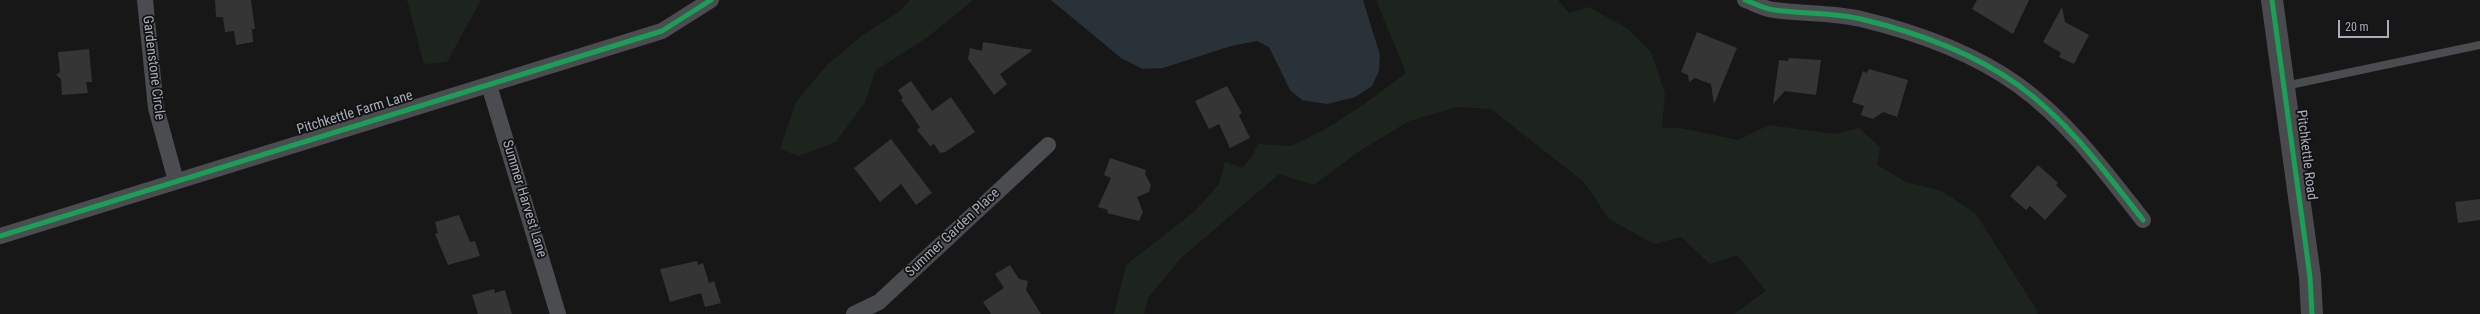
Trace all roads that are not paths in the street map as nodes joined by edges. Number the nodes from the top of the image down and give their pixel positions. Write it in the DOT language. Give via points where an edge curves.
graph roads {
  1 [pos="145,0"];
  2 [pos="711,0"];
  3 [pos="1745,0"];
  4 [pos="2272,0"];
  5 [pos="2480,45"];
  6 [pos="489,85"];
  7 [pos="2285,86"];
  8 [pos="1048,145"];
  9 [pos="176,182"];
  10 [pos="2142,220"];
  11 [pos="0,236"];
  12 [pos="558,314"];
  13 [pos="854,314"];
  14 [pos="2312,314"];
  1 -- 9 [label="street, Gardenstone Circle" via="156,108"];
  2 -- 6 [label="street, Pitchkettle Farm Lane" via="662,31"];
  3 -- 10 [label="street" via="1772,10 1857,18 1906,30 1976,60 2018,85 2058,119 2102,168"];
  4 -- 7 [label="main road, Pitchkettle Road"];
  5 -- 7 [label="lane"];
  6 -- 9 [label="street, Pitchkettle Farm Lane"];
  6 -- 12 [label="street, Summer Harvest Lane"];
  7 -- 14 [label="main road, Pitchkettle Road" via="2310,277"];
  8 -- 13 [label="street, Summer Garden Place" via="879,302"];
  9 -- 11 [label="street, Pitchkettle Farm Lane"];
}
